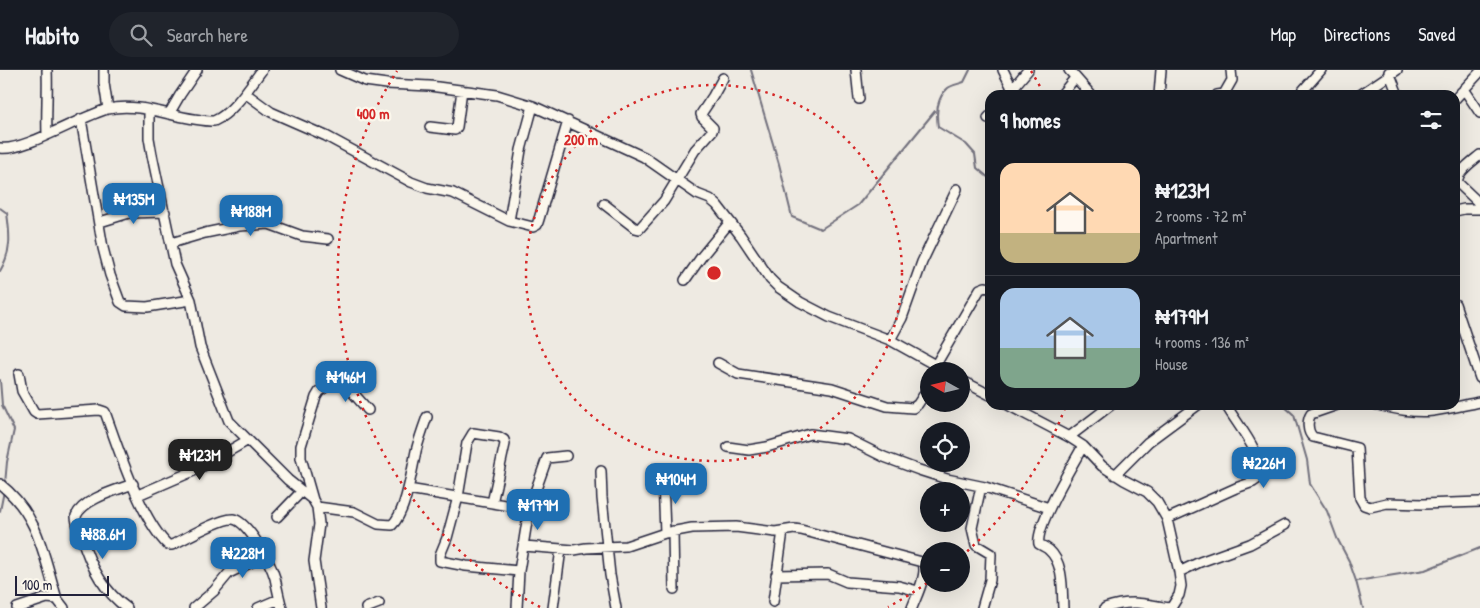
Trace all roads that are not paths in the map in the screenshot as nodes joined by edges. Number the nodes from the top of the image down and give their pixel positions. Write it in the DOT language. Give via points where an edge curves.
graph roads {
  1 [pos="47,70"];
  2 [pos="104,70"];
  3 [pos="197,70"];
  4 [pos="262,70"];
  5 [pos="340,70"];
  6 [pos="856,70"];
  7 [pos="1003,70"];
  8 [pos="1028,70"];
  9 [pos="1069,70"];
  10 [pos="1082,70"];
  11 [pos="1161,70"];
  12 [pos="1232,70"];
  13 [pos="1321,70"];
  14 [pos="1392,72"];
  15 [pos="1480,72"];
  16 [pos="723,78"];
  17 [pos="1077,79"];
  18 [pos="1464,89"];
  19 [pos="462,90"];
  20 [pos="1009,90"];
  21 [pos="1010,90"];
  22 [pos="1066,90"];
  23 [pos="1087,90"];
  24 [pos="1159,90"];
  25 [pos="1225,90"];
  26 [pos="1303,90"];
  27 [pos="1367,90"];
  28 [pos="1397,90"];
  29 [pos="244,93"];
  30 [pos="1460,93"];
  31 [pos="859,100"];
  32 [pos="533,106"];
  33 [pos="108,109"];
  34 [pos="149,110"];
  35 [pos="1480,113"];
  36 [pos="169,114"];
  37 [pos="81,119"];
  38 [pos="568,121"];
  39 [pos="430,126"];
  40 [pos="47,134"];
  41 [pos="0,148"];
  42 [pos="1480,154"];
  43 [pos="1460,174"];
  44 [pos="677,179"];
  45 [pos="1460,186"];
  46 [pos="957,189"];
  47 [pos="604,204"];
  48 [pos="1480,204"];
  49 [pos="1480,209"];
  50 [pos="1460,210"];
  51 [pos="165,212"];
  52 [pos="509,221"];
  53 [pos="100,222"];
  54 [pos="730,222"];
  55 [pos="328,239"];
  56 [pos="171,243"];
  57 [pos="685,280"];
  58 [pos="985,288"];
  59 [pos="191,300"];
  60 [pos="1460,320"];
  61 [pos="890,340"];
  62 [pos="718,362"];
  63 [pos="928,362"];
  64 [pos="944,362"];
  65 [pos="19,374"];
  66 [pos="1480,378"];
  67 [pos="970,385"];
  68 [pos="985,392"];
  69 [pos="920,401"];
  70 [pos="1480,402"];
  71 [pos="1460,405"];
  72 [pos="368,410"];
  73 [pos="1026,410"];
  74 [pos="1104,410"];
  75 [pos="1191,410"];
  76 [pos="1229,410"];
  77 [pos="1323,410"];
  78 [pos="1406,410"];
  79 [pos="1434,410"];
  80 [pos="427,417"];
  81 [pos="1069,437"];
  82 [pos="248,440"];
  83 [pos="1082,446"];
  84 [pos="728,447"];
  85 [pos="566,456"];
  86 [pos="601,471"];
  87 [pos="1115,475"];
  88 [pos="663,479"];
  89 [pos="0,484"];
  90 [pos="133,484"];
  91 [pos="985,487"];
  92 [pos="408,489"];
  93 [pos="302,491"];
  94 [pos="138,495"];
  95 [pos="458,497"];
  96 [pos="1480,502"];
  97 [pos="492,503"];
  98 [pos="315,504"];
  99 [pos="1049,508"];
  100 [pos="529,509"];
  101 [pos="277,517"];
  102 [pos="1168,519"];
  103 [pos="1285,526"];
  104 [pos="783,531"];
  105 [pos="669,532"];
  106 [pos="524,546"];
  107 [pos="608,548"];
  108 [pos="561,549"];
  109 [pos="264,556"];
  110 [pos="519,571"];
  111 [pos="1179,572"];
  112 [pos="776,575"];
  113 [pos="674,589"];
  114 [pos="918,590"];
  115 [pos="57,598"];
  116 [pos="773,602"];
  117 [pos="379,603"];
  118 [pos="280,604"];
  119 [pos="124,607"];
  120 [pos="17,608"];
  121 [pos="64,608"];
  122 [pos="194,608"];
  123 [pos="258,608"];
  124 [pos="322,608"];
  125 [pos="366,608"];
  126 [pos="517,608"];
  127 [pos="553,608"];
  128 [pos="616,608"];
  129 [pos="912,608"];
  130 [pos="982,608"];
  131 [pos="1063,608"];
  132 [pos="1105,608"];
  133 [pos="1170,608"];
  1 -- 40 [label="street"];
  2 -- 33 [label="street"];
  3 -- 36 [label="street"];
  4 -- 29 [label="street"];
  5 -- 19 [label="street" via="365,81"];
  6 -- 31 [label="street"];
  7 -- 20 [label="street"];
  8 -- 21 [label="street"];
  9 -- 17 [label="street"];
  10 -- 17 [label="street"];
  11 -- 24 [label="street"];
  12 -- 25 [label="street" via="1232,80"];
  13 -- 26 [label="street"];
  14 -- 27 [label="street"];
  14 -- 28 [label="street"];
  15 -- 18 [label="street"];
  16 -- 44 [label="street" via="701,114 712,131 695,150"];
  17 -- 22 [label="street"];
  17 -- 23 [label="street"];
  18 -- 30 [label="street"];
  18 -- 35 [label="street"];
  19 -- 32 [label="street" via="497,95"];
  19 -- 39 [label="street" via="455,130"];
  29 -- 36 [label="street" via="222,118 214,121"];
  29 -- 52 [label="street" via="271,112 326,136 411,182 453,193"];
  32 -- 38 [label="street"];
  32 -- 52 [label="street" via="521,150"];
  33 -- 34 [label="street" via="131,107"];
  33 -- 37 [label="street"];
  34 -- 36 [label="street"];
  34 -- 51 [label="street" via="149,138"];
  37 -- 40 [label="street"];
  37 -- 53 [label="street"];
  38 -- 44 [label="street" via="644,157"];
  38 -- 52 [label="street" via="537,225 533,227"];
  40 -- 41 [label="street" via="18,146"];
  42 -- 43 [label="street"];
  44 -- 47 [label="street" via="664,201 639,229"];
  44 -- 54 [label="street" via="710,199"];
  45 -- 48 [label="street"];
  46 -- 61 [label="street"];
  49 -- 50 [label="street"];
  51 -- 53 [label="street" via="129,213"];
  51 -- 56 [label="street"];
  53 -- 59 [label="street" via="103,248 120,302 126,306 147,307"];
  54 -- 57 [label="street"];
  54 -- 61 [label="street" via="778,287 828,317"];
  55 -- 56 [label="street" via="302,236 269,224 239,226"];
  56 -- 59 [label="street" via="175,264"];
  58 -- 64 [label="street" via="980,289"];
  59 -- 82 [label="street" via="200,347 224,409 229,421"];
  60 -- 66 [label="street"];
  61 -- 63 [label="street"];
  62 -- 69 [label="street" via="738,374 832,388 887,406 913,408"];
  65 -- 90 [label="street" via="22,391 37,414 103,410"];
  67 -- 68 [label="street"];
  70 -- 71 [label="street"];
  72 -- 98 [label="street" via="347,386 334,380 316,397 301,446 301,458"];
  73 -- 81 [label="street"];
  74 -- 81 [label="street"];
  75 -- 87 [label="street" via="1148,442"];
  76 -- 102 [label="street" via="1249,440 1261,470 1260,477"];
  77 -- 96 [label="street" via="1311,414 1309,432 1313,437 1357,448 1360,498 1364,505"];
  78 -- 79 [label="street"];
  80 -- 92 [label="street"];
  81 -- 83 [label="street"];
  82 -- 93 [label="street"];
  82 -- 94 [label="street" via="198,469"];
  83 -- 87 [label="street"];
  83 -- 99 [label="street"];
  84 -- 91 [label="street" via="749,450 810,434 848,439 919,470"];
  85 -- 100 [label="street" via="547,458"];
  86 -- 107 [label="street"];
  87 -- 102 [label="street" via="1147,492"];
  88 -- 105 [label="street"];
  89 -- 115 [label="street" via="23,506 33,522"];
  90 -- 94 [label="street"];
  90 -- 119 [label="street" via="99,497 76,516 85,549 99,579"];
  91 -- 99 [label="street"];
  91 -- 130 [label="street" via="980,491 972,528 976,545 991,554 990,580"];
  92 -- 95 [label="street"];
  92 -- 98 [label="street" via="397,521 387,526 354,512"];
  93 -- 98 [label="street"];
  93 -- 101 [label="street"];
  94 -- 109 [label="street" via="149,519 168,545 230,519 239,522 256,540"];
  95 -- 97 [label="street"];
  95 -- 97 [label="street" via="466,443 473,433 478,432 499,437 505,444"];
  95 -- 110 [label="street" via="440,561"];
  97 -- 100 [label="street"];
  98 -- 124 [label="street" via="319,524 314,561"];
  99 -- 131 [label="street" via="1038,542 1050,550 1057,562 1062,581"];
  100 -- 106 [label="street"];
  102 -- 111 [label="street"];
  103 -- 111 [label="street" via="1250,544"];
  104 -- 105 [label="street" via="722,527"];
  104 -- 112 [label="street"];
  104 -- 114 [label="street" via="801,530 922,562 925,573"];
  105 -- 107 [label="street" via="634,544"];
  105 -- 113 [label="street"];
  106 -- 108 [label="street"];
  106 -- 110 [label="street"];
  107 -- 108 [label="street"];
  107 -- 128 [label="street"];
  108 -- 127 [label="street"];
  109 -- 118 [label="street" via="274,577"];
  109 -- 122 [label="street" via="229,574"];
  110 -- 126 [label="street"];
  111 -- 133 [label="street" via="1180,595"];
  112 -- 114 [label="street" via="828,574 853,583"];
  112 -- 116 [label="street"];
  114 -- 129 [label="street"];
  115 -- 120 [label="street"];
  115 -- 121 [label="street"];
  117 -- 125 [label="street"];
  118 -- 123 [label="street"];
  132 -- 133 [label="street" via="1130,602"];
}
